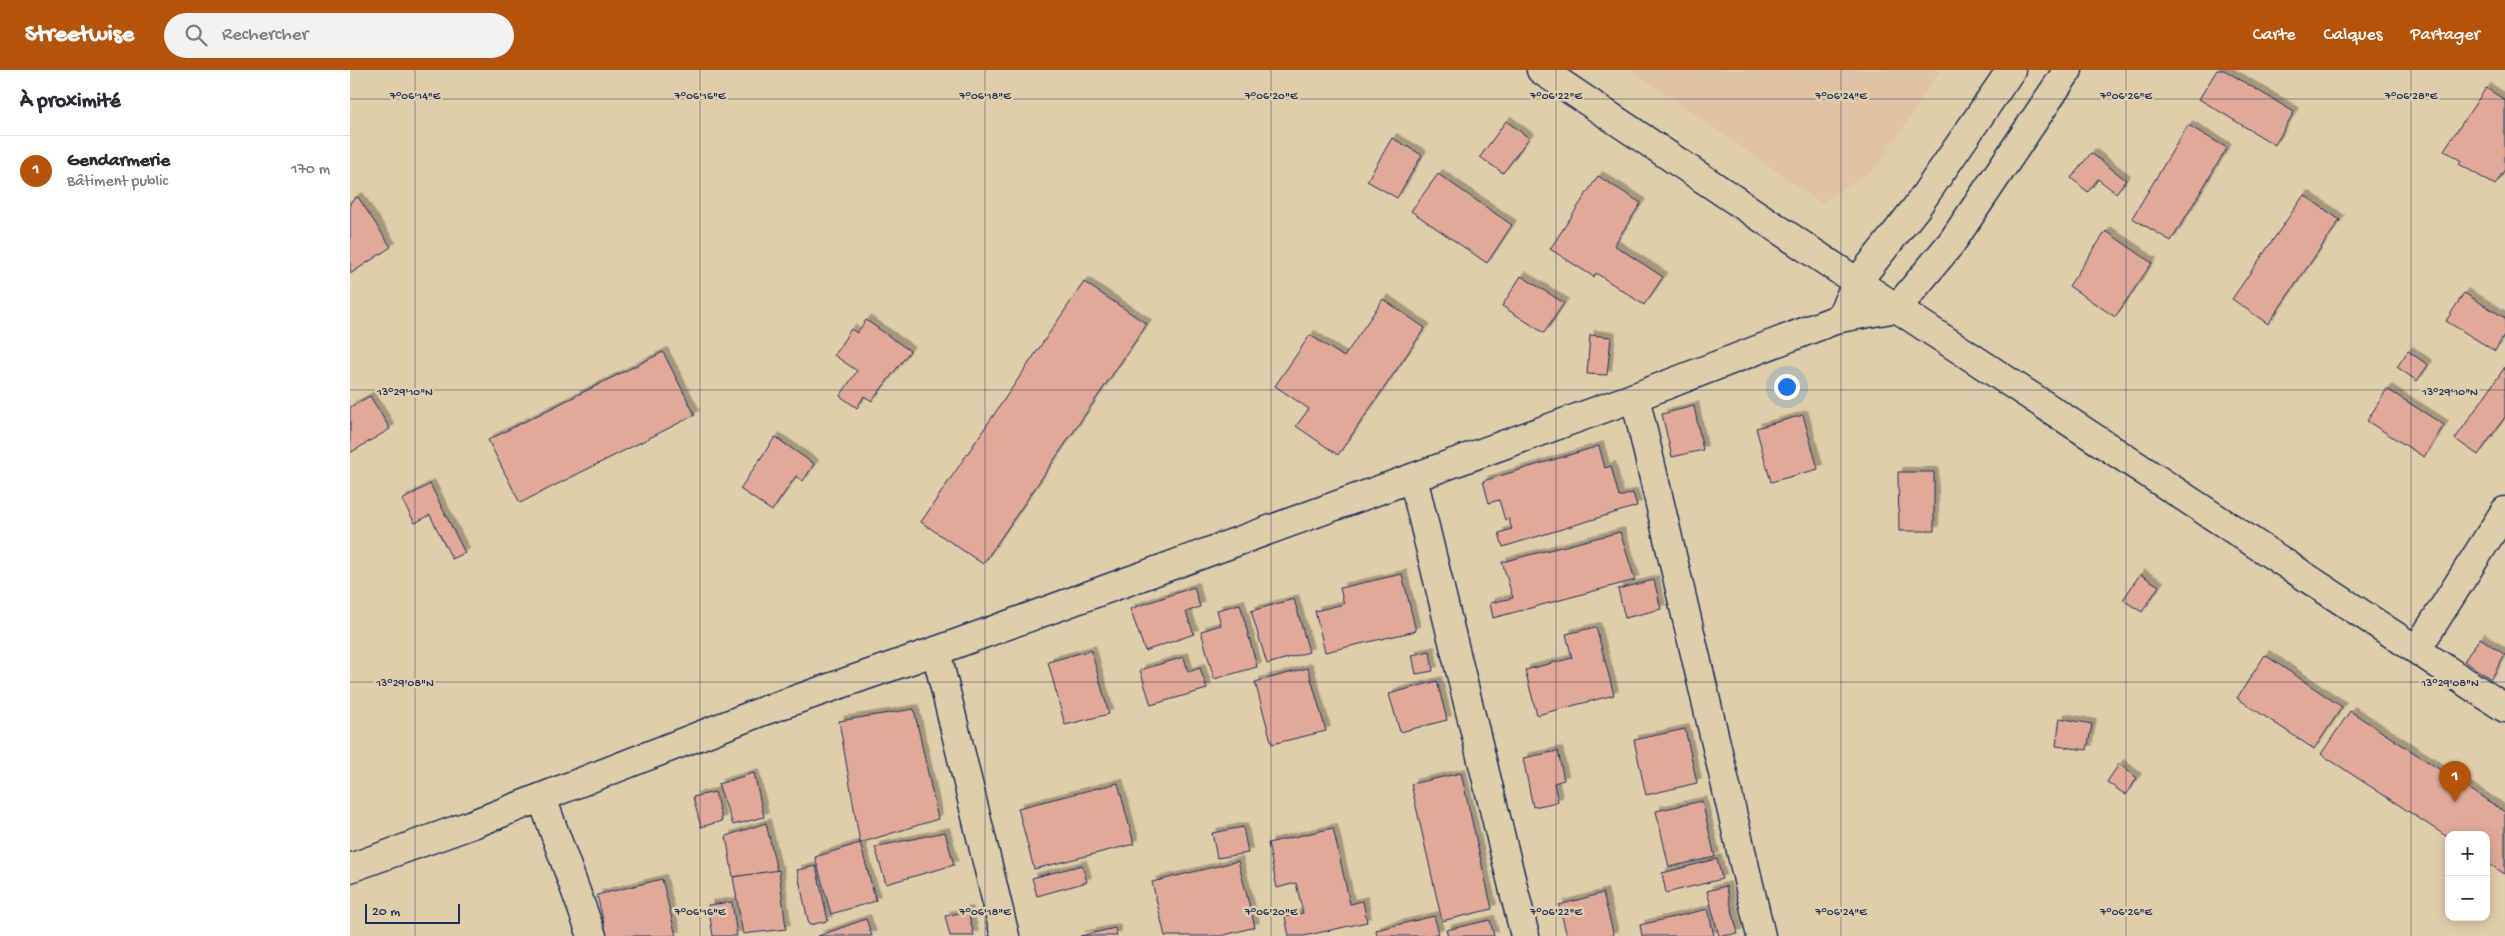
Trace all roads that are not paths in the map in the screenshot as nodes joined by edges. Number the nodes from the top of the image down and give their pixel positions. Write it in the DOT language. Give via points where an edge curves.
graph roads {
  1 [pos="1541,70"];
  2 [pos="2011,70"];
  3 [pos="2068,70"];
  4 [pos="1857,282"];
  5 [pos="1897,308"];
  6 [pos="1840,318"];
  7 [pos="1635,397"];
  8 [pos="1413,478"];
  9 [pos="2505,511"];
  10 [pos="2417,649"];
  11 [pos="936,651"];
  12 [pos="2505,708"];
  13 [pos="542,798"];
  14 [pos="350,868"];
  15 [pos="592,936"];
  16 [pos="1005,936"];
  17 [pos="1525,936"];
  18 [pos="1761,936"];
  1 -- 4 [label="street"];
  2 -- 4 [label="street" via="1916,208"];
  3 -- 5 [label="street" via="1952,242"];
  4 -- 5 [label="street"];
  4 -- 6 [label="street"];
  5 -- 6 [label="street"];
  5 -- 10 [label="street"];
  6 -- 7 [label="street"];
  7 -- 8 [label="street"];
  7 -- 18 [label="street"];
  8 -- 11 [label="street"];
  8 -- 17 [label="street"];
  9 -- 10 [label="street"];
  10 -- 12 [label="street"];
  11 -- 13 [label="street" via="763,711"];
  11 -- 16 [label="street"];
  13 -- 14 [label="street"];
  13 -- 15 [label="street"];
}
